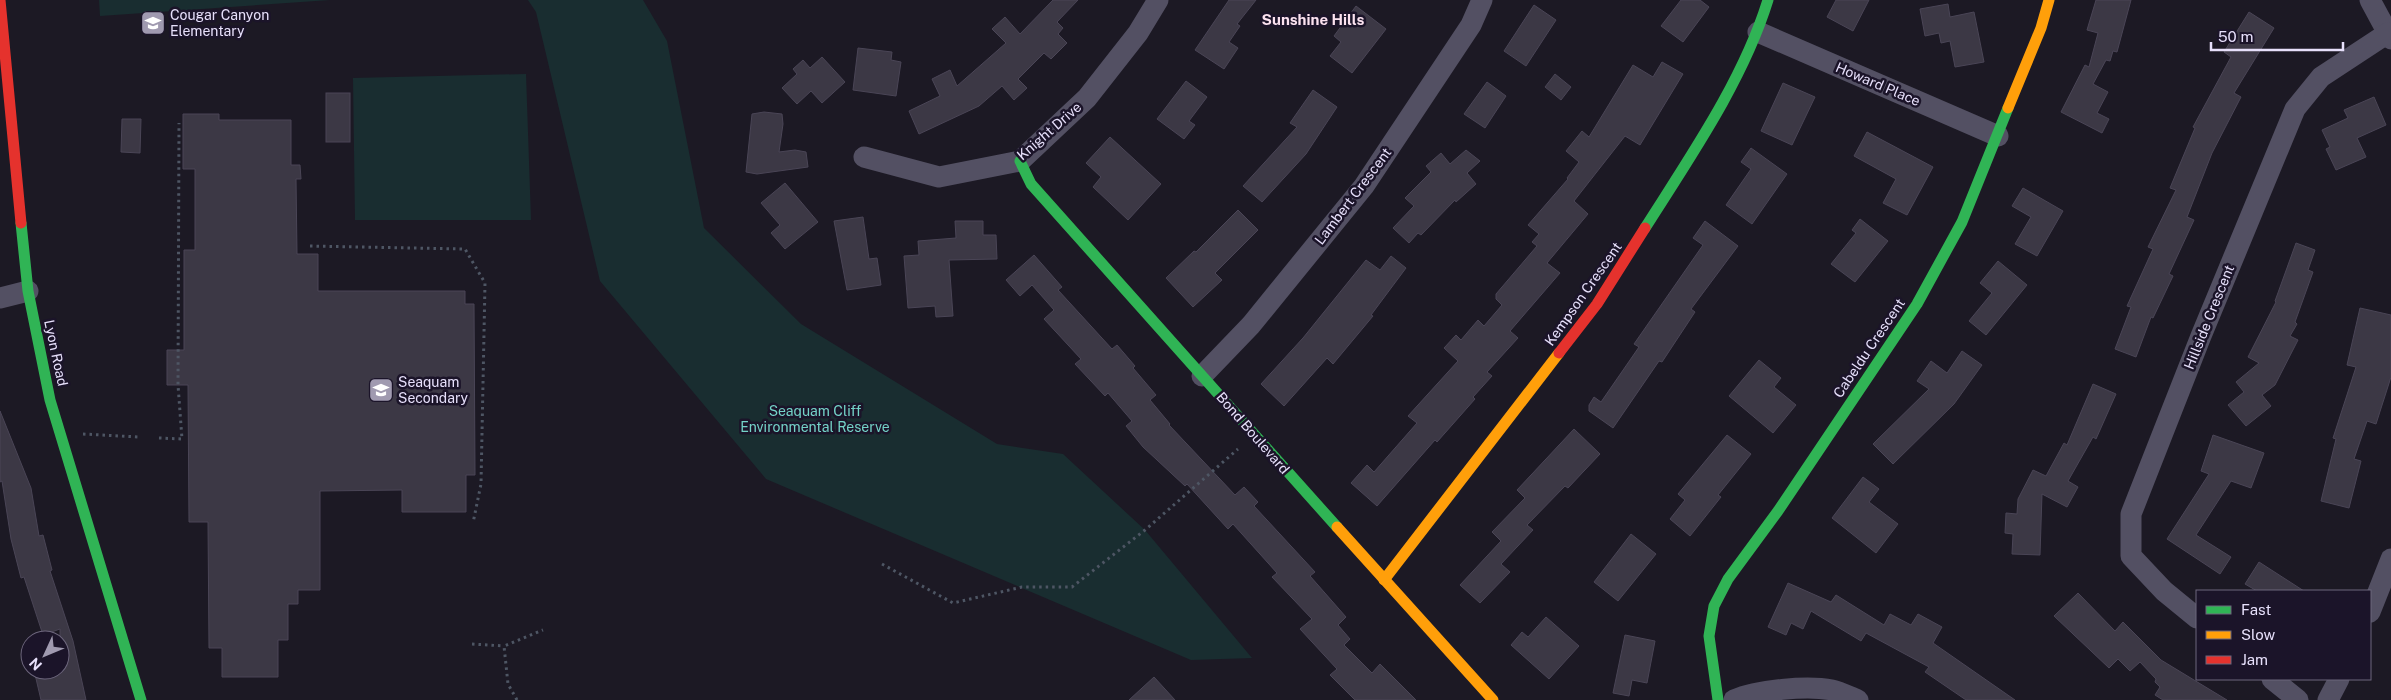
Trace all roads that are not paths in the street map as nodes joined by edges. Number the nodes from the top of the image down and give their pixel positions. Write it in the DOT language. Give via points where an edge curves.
graph roads {
  1 [pos="0,0"];
  2 [pos="1158,0"];
  3 [pos="1482,0"];
  4 [pos="1768,0"];
  5 [pos="2049,0"];
  6 [pos="2370,0"];
  7 [pos="1758,32"];
  8 [pos="2389,36"];
  9 [pos="1998,136"];
  10 [pos="864,157"];
  11 [pos="1020,161"];
  12 [pos="28,291"];
  13 [pos="0,298"];
  14 [pos="1202,376"];
  15 [pos="2391,559"];
  16 [pos="1384,580"];
  17 [pos="2371,609"];
  18 [pos="2196,617"];
  19 [pos="2273,680"];
  20 [pos="2338,680"];
  21 [pos="141,700"];
  22 [pos="1493,700"];
  23 [pos="1718,700"];
  24 [pos="1734,700"];
  25 [pos="1858,700"];
  26 [pos="2298,700"];
  27 [pos="2328,700"];
  1 -- 12 [label="street, Lyon Road"];
  2 -- 11 [label="street, Knight Drive" via="1138,34 1087,98"];
  3 -- 14 [label="street, Lambert Crescent" via="1471,25 1364,186 1251,325"];
  4 -- 7 [label="street, Kempson Crescent"];
  5 -- 9 [label="street, Cabeldu Crescent"];
  6 -- 8 [label="street"];
  7 -- 9 [label="street, Howard Place"];
  7 -- 16 [label="street, Kempson Crescent" via="1703,137 1597,304"];
  8 -- 18 [label="street, Hillside Crescent" via="2321,77 2295,109 2131,514 2130,556 2164,592"];
  9 -- 23 [label="street, Cabeldu Crescent" via="1962,222 1916,304 1778,511 1728,579 1714,606 1709,636"];
  10 -- 11 [label="street, Knight Drive" via="939,177"];
  11 -- 14 [label="street, Bond Boulevard" via="1031,184"];
  12 -- 13 [label="street"];
  12 -- 21 [label="street, Lyon Road" via="50,400"];
  14 -- 16 [label="street, Bond Boulevard"];
  15 -- 17 [label="street"];
  16 -- 22 [label="street, Bond Boulevard"];
  19 -- 26 [label="street"];
  20 -- 27 [label="street"];
  24 -- 25 [label="street" via="1784,689 1832,690"];
}
